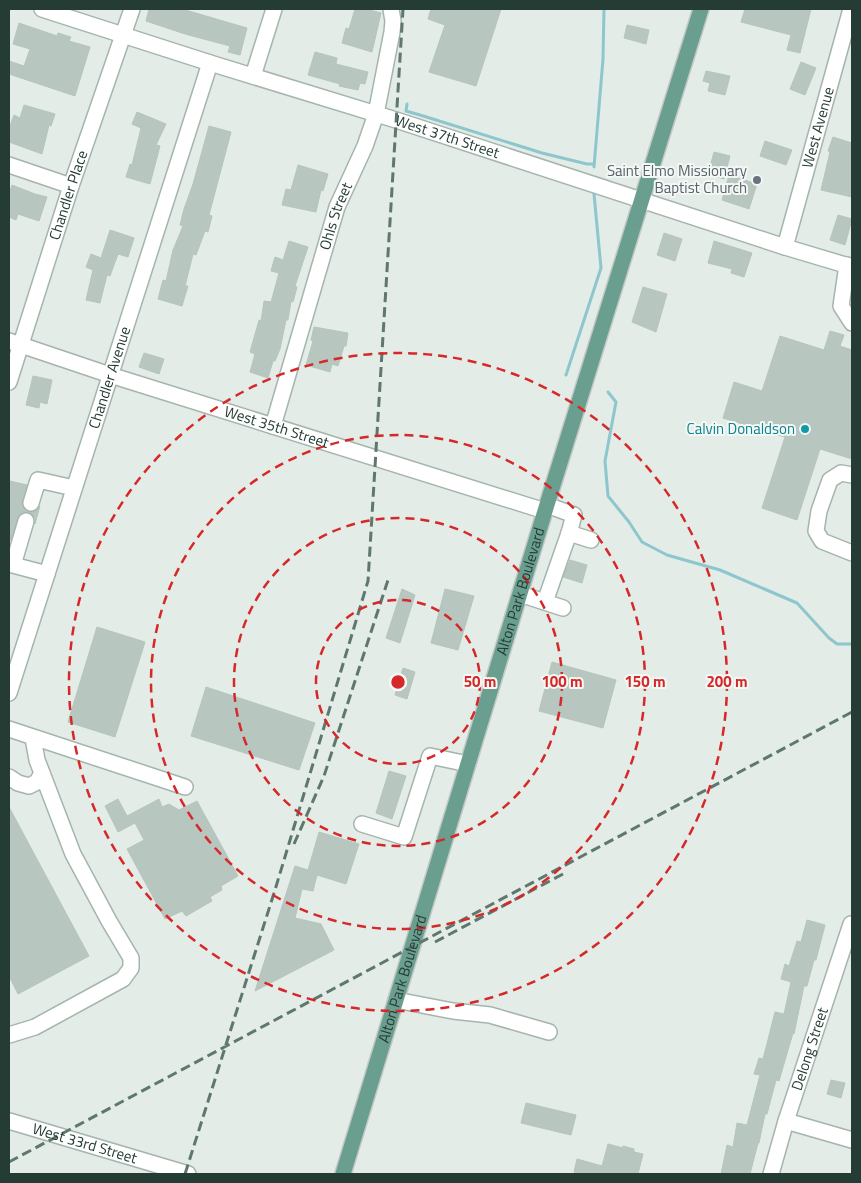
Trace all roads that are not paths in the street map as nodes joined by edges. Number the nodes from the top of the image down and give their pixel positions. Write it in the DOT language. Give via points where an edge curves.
graph roads {
  1 [pos="42,9"];
  2 [pos="132,9"];
  3 [pos="274,9"];
  4 [pos="391,9"];
  5 [pos="701,9"];
  6 [pos="851,9"];
  7 [pos="123,34"];
  8 [pos="210,63"];
  9 [pos="253,76"];
  10 [pos="376,114"];
  11 [pos="9,165"];
  12 [pos="71,186"];
  13 [pos="642,199"];
  14 [pos="785,247"];
  15 [pos="850,266"];
  16 [pos="852,323"];
  17 [pos="15,343"];
  18 [pos="110,375"];
  19 [pos="9,382"];
  20 [pos="273,426"];
  21 [pos="852,475"];
  22 [pos="74,488"];
  23 [pos="32,504"];
  24 [pos="546,508"];
  25 [pos="26,521"];
  26 [pos="568,533"];
  27 [pos="590,540"];
  28 [pos="852,552"];
  29 [pos="11,572"];
  30 [pos="47,574"];
  31 [pos="520,594"];
  32 [pos="545,602"];
  33 [pos="563,608"];
  34 [pos="14,659"];
  35 [pos="9,693"];
  36 [pos="9,730"];
  37 [pos="34,738"];
  38 [pos="468,764"];
  39 [pos="42,773"];
  40 [pos="9,777"];
  41 [pos="185,787"];
  42 [pos="362,824"];
  43 [pos="851,924"];
  44 [pos="396,1000"];
  45 [pos="549,1032"];
  46 [pos="9,1034"];
  47 [pos="9,1121"];
  48 [pos="786,1121"];
  49 [pos="852,1140"];
  50 [pos="188,1174"];
  51 [pos="343,1174"];
  52 [pos="771,1174"];
  1 -- 7 [label="street, West 37th Street"];
  2 -- 7 [label="street, Chandler Place"];
  3 -- 9 [label="street"];
  4 -- 10 [label="street, Ohls Street" via="392,32"];
  5 -- 13 [label="main road, Alton Park Boulevard"];
  6 -- 14 [label="street, West Avenue"];
  7 -- 8 [label="street, West 37th Street"];
  7 -- 12 [label="street, Chandler Place"];
  8 -- 9 [label="street, West 37th Street"];
  8 -- 18 [label="street, Chandler Avenue"];
  9 -- 10 [label="street, West 37th Street"];
  10 -- 13 [label="street, West 37th Street"];
  10 -- 20 [label="street, Ohls Street" via="337,207"];
  11 -- 12 [label="street"];
  12 -- 17 [label="street, Chandler Place"];
  13 -- 14 [label="street, West 37th Street"];
  13 -- 24 [label="main road, Alton Park Boulevard"];
  14 -- 15 [label="street, West 37th Street"];
  15 -- 16 [label="street" via="841,306"];
  17 -- 18 [label="street, West 35th Street"];
  17 -- 19 [label="street, Chandler Place"];
  18 -- 20 [label="street, West 35th Street"];
  18 -- 22 [label="street, Chandler Avenue"];
  20 -- 24 [label="street, West 35th Street"];
  21 -- 28 [label="street" via="841,473 830,480 816,531 822,542"];
  22 -- 23 [label="street" via="38,480"];
  22 -- 30 [label="street, Chandler Avenue"];
  24 -- 26 [label="street, West 35th Street" via="574,515"];
  24 -- 31 [label="main road, Alton Park Boulevard"];
  25 -- 29 [label="street"];
  26 -- 27 [label="street"];
  26 -- 32 [label="street"];
  29 -- 30 [label="street"];
  30 -- 34 [label="street, Chandler Avenue"];
  31 -- 32 [label="street"];
  31 -- 38 [label="main road, Alton Park Boulevard"];
  32 -- 33 [label="street"];
  34 -- 35 [label="street, Chandler Avenue"];
  36 -- 37 [label="street"];
  37 -- 39 [label="street"];
  37 -- 41 [label="street"];
  38 -- 42 [label="street" via="430,756 404,836"];
  38 -- 44 [label="main road, Alton Park Boulevard"];
  39 -- 40 [label="street" via="37,782 28,786"];
  39 -- 46 [label="street" via="73,854 131,958 130,968 123,979 36,1027"];
  43 -- 48 [label="street, Delong Street"];
  44 -- 45 [label="street" via="490,1015"];
  44 -- 51 [label="main road, Alton Park Boulevard"];
  47 -- 50 [label="street, West 33rd Street"];
  48 -- 49 [label="street"];
  48 -- 52 [label="street, Delong Street"];
}
